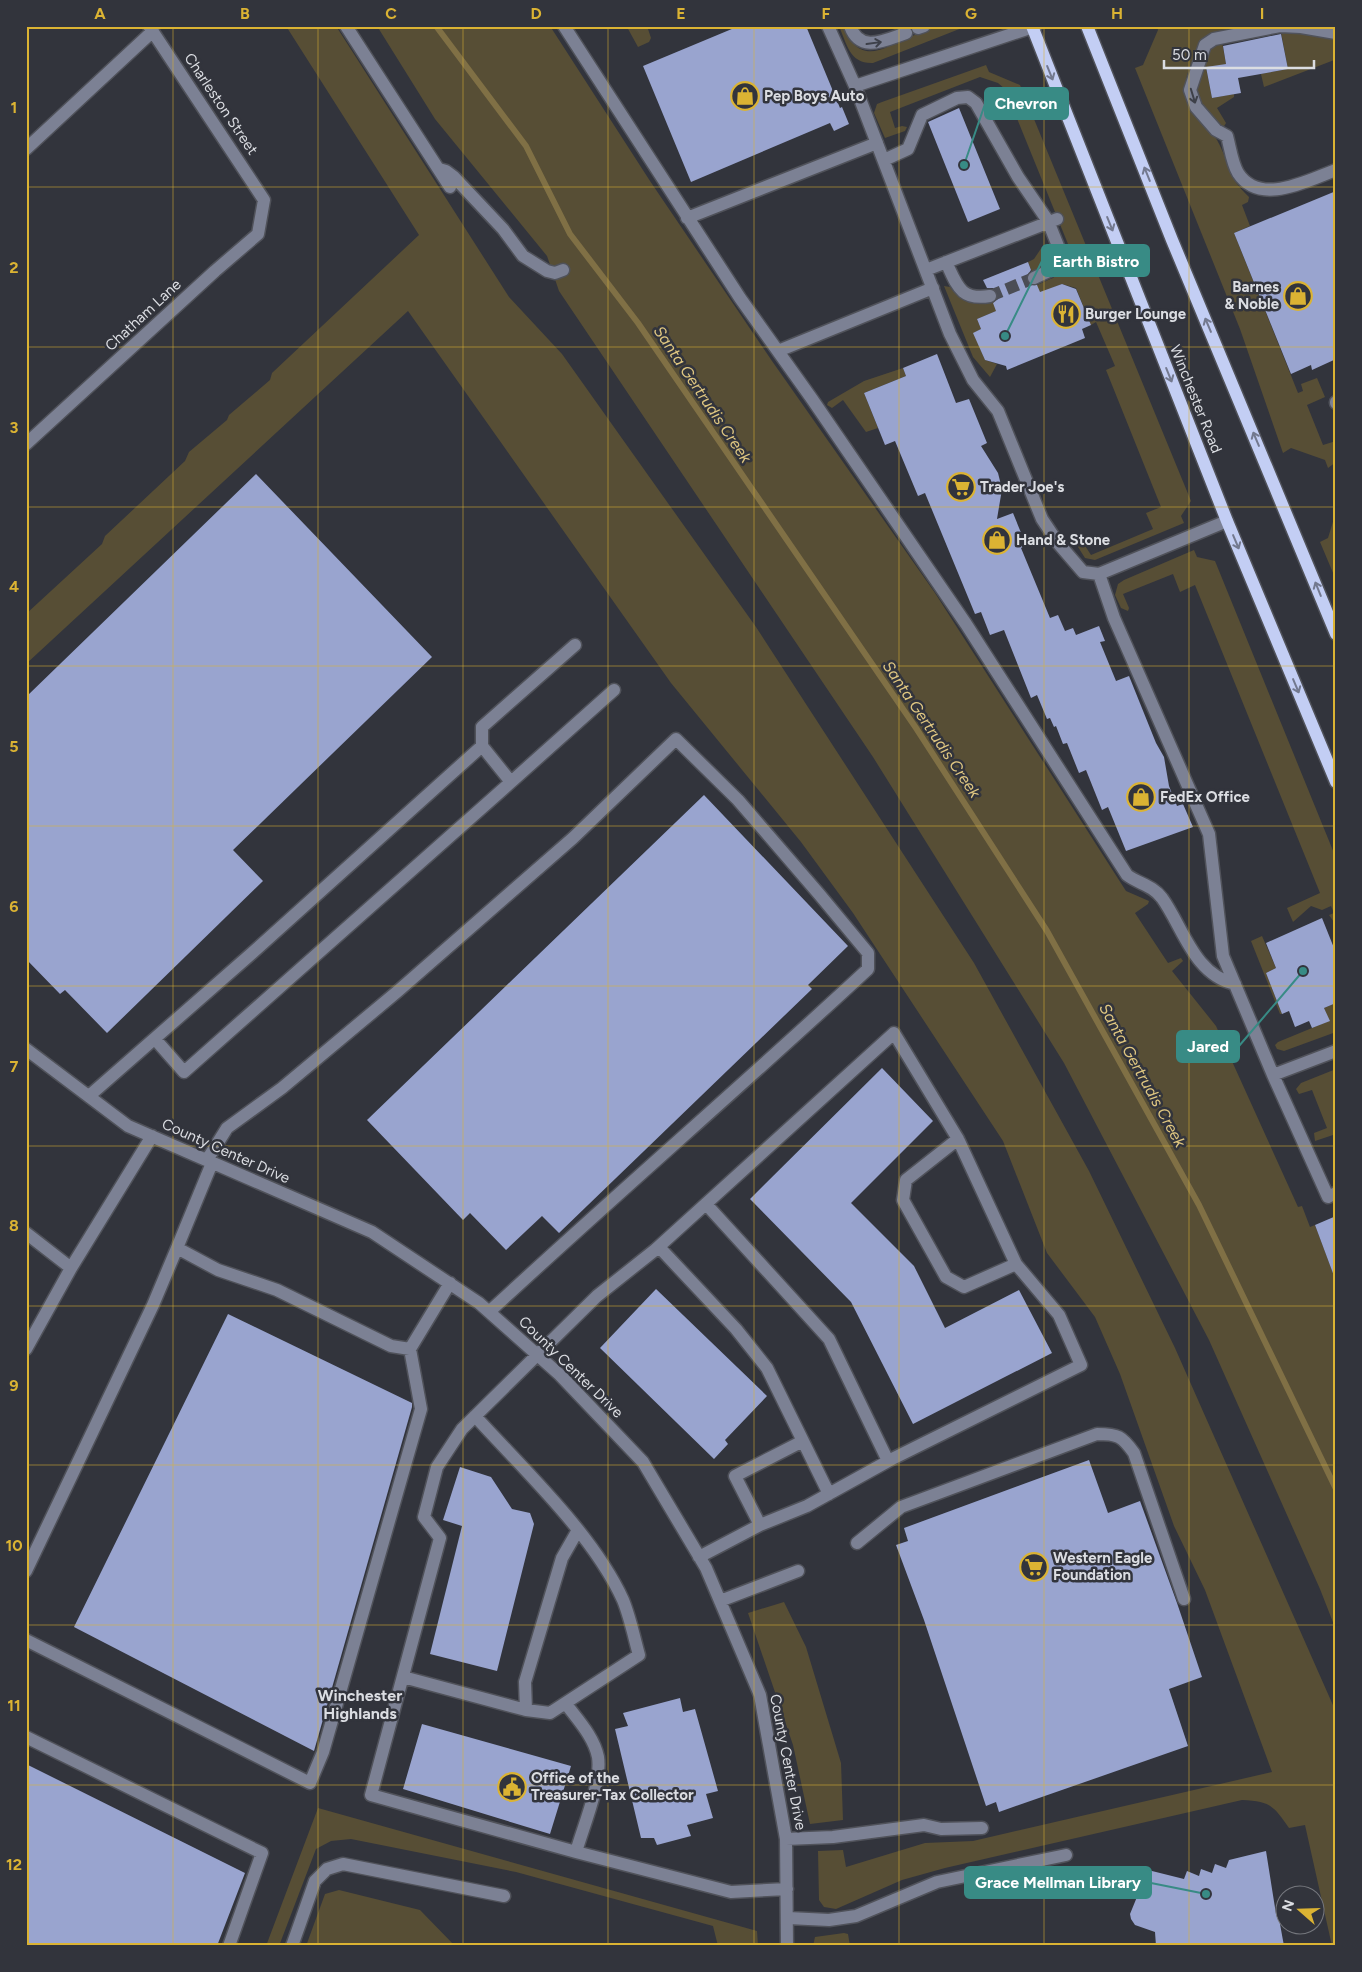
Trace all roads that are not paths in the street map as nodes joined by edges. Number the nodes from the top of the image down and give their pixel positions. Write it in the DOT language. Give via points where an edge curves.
graph roads {
  1 [pos="346,26"];
  2 [pos="565,26"];
  3 [pos="828,26"];
  4 [pos="850,26"];
  5 [pos="1087,26"];
  6 [pos="1034,27"];
  7 [pos="151,29"];
  8 [pos="906,33"];
  9 [pos="1336,33"];
  10 [pos="855,86"];
  11 [pos="877,143"];
  12 [pos="26,149"];
  13 [pos="884,160"];
  14 [pos="438,169"];
  15 [pos="1336,170"];
  16 [pos="450,187"];
  17 [pos="264,200"];
  18 [pos="687,218"];
  19 [pos="1053,220"];
  20 [pos="946,262"];
  21 [pos="563,270"];
  22 [pos="926,270"];
  23 [pos="1034,278"];
  24 [pos="933,288"];
  25 [pos="990,296"];
  26 [pos="778,350"];
  27 [pos="26,444"];
  28 [pos="1227,521"];
  29 [pos="1099,574"];
  30 [pos="1336,634"];
  31 [pos="574,645"];
  32 [pos="614,690"];
  33 [pos="482,746"];
  34 [pos="511,782"];
  35 [pos="1336,782"];
  36 [pos="1234,984"];
  37 [pos="155,1039"];
  38 [pos="26,1050"];
  39 [pos="1336,1051"];
  40 [pos="1273,1075"];
  41 [pos="89,1096"];
  42 [pos="152,1136"];
  43 [pos="958,1140"];
  44 [pos="210,1161"];
  45 [pos="1336,1193"];
  46 [pos="706,1204"];
  47 [pos="26,1233"];
  48 [pos="659,1247"];
  49 [pos="176,1248"];
  50 [pos="1016,1264"];
  51 [pos="71,1268"];
  52 [pos="450,1283"];
  53 [pos="489,1312"];
  54 [pos="26,1349"];
  55 [pos="410,1349"];
  56 [pos="538,1355"];
  57 [pos="476,1416"];
  58 [pos="803,1442"];
  59 [pos="888,1461"];
  60 [pos="829,1494"];
  61 [pos="760,1525"];
  62 [pos="578,1530"];
  63 [pos="857,1543"];
  64 [pos="699,1557"];
  65 [pos="26,1571"];
  66 [pos="798,1571"];
  67 [pos="1184,1599"];
  68 [pos="720,1601"];
  69 [pos="26,1640"];
  70 [pos="403,1677"];
  71 [pos="566,1704"];
  72 [pos="526,1710"];
  73 [pos="26,1736"];
  74 [pos="982,1828"];
  75 [pos="786,1839"];
  76 [pos="576,1852"];
  77 [pos="1066,1855"];
  78 [pos="787,1889"];
  79 [pos="504,1896"];
  80 [pos="788,1918"];
  81 [pos="229,1946"];
  82 [pos="292,1946"];
  83 [pos="788,1946"];
  1 -- 14 [label="street"];
  2 -- 18 [label="street"];
  3 -- 10 [label="street"];
  4 -- 8 [label="street, one-way" via="852,34 865,44 876,44"];
  30 -- 5 [label="main road, one-way"];
  6 -- 10 [label="street"];
  6 -- 28 [label="main road, Winchester Road, one-way"];
  7 -- 12 [label="street"];
  7 -- 17 [label="street, Charleston Street"];
  9 -- 15 [label="street, one-way" via="1280,26 1214,39 1205,45 1190,90 1196,107 1216,130 1227,136 1238,174 1252,186 1267,190 1285,188"];
  10 -- 11 [label="street"];
  11 -- 13 [label="street"];
  11 -- 18 [label="street"];
  13 -- 19 [label="street" via="908,150 922,115 957,98 968,97 976,103 1018,177"];
  13 -- 22 [label="street" via="904,197"];
  14 -- 16 [label="street"];
  14 -- 21 [label="street" via="446,170 454,177 503,229 523,256 547,272"];
  17 -- 27 [label="street, Chatham Lane" via="258,234"];
  18 -- 26 [label="street"];
  19 -- 20 [label="street"];
  19 -- 23 [label="street" via="1058,254 1051,270"];
  20 -- 22 [label="street"];
  20 -- 25 [label="street" via="958,289 972,298"];
  22 -- 24 [label="street"];
  24 -- 26 [label="street"];
  24 -- 29 [label="street" via="950,334 973,380 1001,418 1042,519 1084,572"];
  26 -- 36 [label="street" via="966,624 1128,875 1136,882 1152,887 1162,898 1192,951 1216,976"];
  28 -- 29 [label="street"];
  28 -- 35 [label="main road, Winchester Road, one-way"];
  29 -- 36 [label="street" via="1114,618 1209,834 1223,956"];
  31 -- 33 [label="street" via="482,727"];
  32 -- 34 [label="street"];
  33 -- 34 [label="street"];
  33 -- 37 [label="street"];
  34 -- 37 [label="street" via="184,1072"];
  36 -- 40 [label="street"];
  37 -- 41 [label="street"];
  38 -- 41 [label="street, County Center Drive"];
  39 -- 40 [label="street"];
  40 -- 45 [label="street" via="1328,1197"];
  41 -- 42 [label="street, County Center Drive" via="128,1126"];
  42 -- 44 [label="street, County Center Drive"];
  42 -- 51 [label="street"];
  43 -- 46 [label="street" via="894,1033"];
  43 -- 50 [label="street"];
  43 -- 50 [label="street" via="906,1180 903,1200 946,1277 964,1287"];
  44 -- 49 [label="street"];
  44 -- 52 [label="street, County Center Drive" via="372,1232"];
  44 -- 53 [label="street" via="227,1128 282,1088 398,991 573,838 676,739 738,800 819,894 868,954 868,969"];
  46 -- 48 [label="street"];
  46 -- 59 [label="street" via="829,1339"];
  47 -- 51 [label="street"];
  48 -- 56 [label="street" via="597,1296"];
  48 -- 58 [label="street" via="736,1328 767,1368"];
  49 -- 55 [label="street" via="218,1270 277,1290 391,1346"];
  49 -- 65 [label="street" via="153,1305"];
  50 -- 59 [label="street" via="1059,1316 1081,1365"];
  51 -- 54 [label="street"];
  52 -- 53 [label="street, County Center Drive"];
  52 -- 55 [label="street"];
  53 -- 56 [label="street, County Center Drive"];
  55 -- 69 [label="street" via="421,1409 323,1752 310,1783"];
  56 -- 57 [label="street"];
  56 -- 64 [label="street, County Center Drive" via="643,1462"];
  57 -- 62 [label="street"];
  57 -- 70 [label="street" via="462,1429 437,1468 424,1517 440,1538"];
  58 -- 60 [label="street"];
  58 -- 61 [label="street" via="735,1476"];
  59 -- 60 [label="street"];
  60 -- 61 [label="street"];
  61 -- 64 [label="street"];
  62 -- 71 [label="street" via="601,1559 624,1601 639,1655"];
  62 -- 72 [label="street" via="562,1558 525,1682"];
  63 -- 67 [label="street" via="901,1507 1097,1434 1110,1434 1124,1438 1134,1452"];
  64 -- 68 [label="street, County Center Drive"];
  66 -- 68 [label="street"];
  68 -- 75 [label="street, County Center Drive" via="760,1696"];
  70 -- 72 [label="street"];
  70 -- 76 [label="street" via="371,1796"];
  71 -- 72 [label="street" via="550,1713"];
  71 -- 76 [label="street" via="590,1737 598,1758 596,1781"];
  73 -- 81 [label="street" via="262,1853"];
  74 -- 75 [label="street" via="924,1825 841,1836"];
  75 -- 78 [label="street, County Center Drive"];
  76 -- 78 [label="street" via="731,1892"];
  77 -- 80 [label="street" via="937,1882 856,1916 829,1920"];
  78 -- 80 [label="street, County Center Drive"];
  79 -- 82 [label="street" via="343,1864 327,1869 315,1881"];
  80 -- 83 [label="street, County Center Drive"];
}
